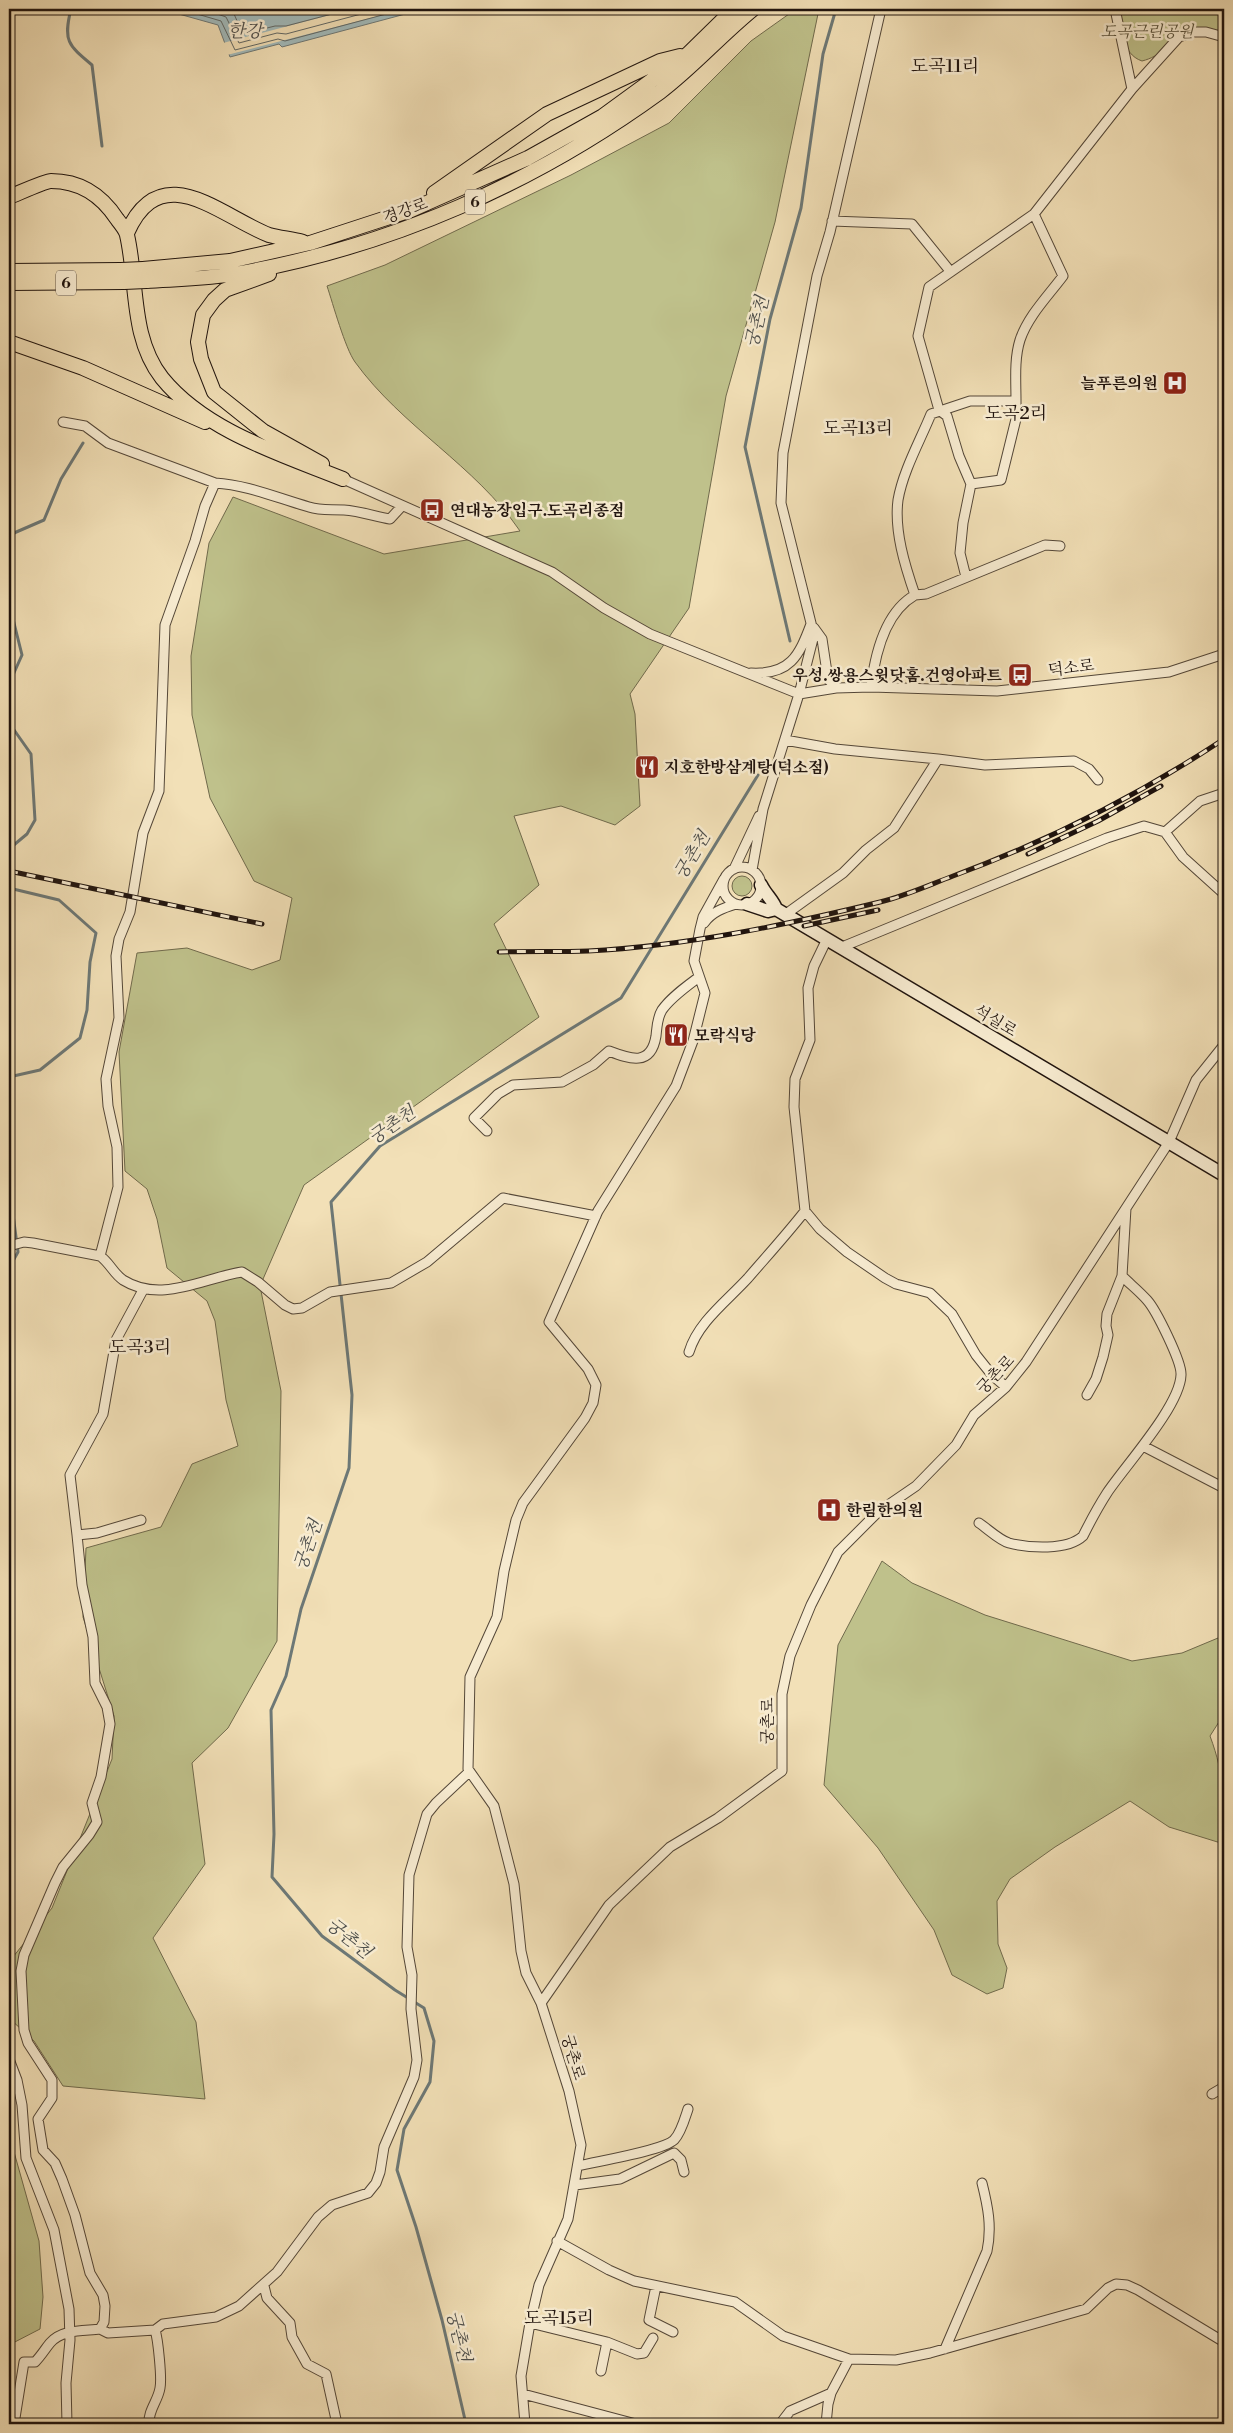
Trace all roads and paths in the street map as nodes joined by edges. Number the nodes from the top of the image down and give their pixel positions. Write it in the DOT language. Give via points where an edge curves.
graph roads {
  1 [pos="734,9"];
  2 [pos="753,9"];
  3 [pos="881,9"];
  4 [pos="1115,9"];
  5 [pos="1224,37"];
  6 [pos="688,54"];
  7 [pos="1132,89"];
  8 [pos="9,197"];
  9 [pos="411,210"];
  10 [pos="1034,214"];
  11 [pos="832,221"];
  12 [pos="127,233"];
  13 [pos="310,243"];
  14 [pos="304,259"];
  15 [pos="9,271"];
  16 [pos="950,272"];
  17 [pos="144,275"];
  18 [pos="122,276"];
  19 [pos="9,283"];
  20 [pos="9,342"];
  21 [pos="1016,401"];
  22 [pos="939,410"];
  23 [pos="63,422"];
  24 [pos="235,435"];
  25 [pos="343,479"];
  26 [pos="215,482"];
  27 [pos="971,484"];
  28 [pos="402,506"];
  29 [pos="1060,546"];
  30 [pos="966,578"];
  31 [pos="915,595"];
  32 [pos="811,623"];
  33 [pos="1224,654"];
  34 [pos="744,672"];
  35 [pos="871,687"];
  36 [pos="836,688"];
  37 [pos="799,694"];
  38 [pos="786,740"];
  39 [pos="938,759"];
  40 [pos="1098,780"];
  41 [pos="1224,793"];
  42 [pos="763,810"];
  43 [pos="1165,832"];
  44 [pos="734,869"];
  45 [pos="752,870"];
  46 [pos="724,879"];
  47 [pos="761,885"];
  48 [pos="1224,894"];
  49 [pos="741,904"];
  50 [pos="781,912"];
  51 [pos="700,929"];
  52 [pos="827,939"];
  53 [pos="842,947"];
  54 [pos="699,976"];
  55 [pos="1224,1045"];
  56 [pos="487,1131"];
  57 [pos="1169,1142"];
  58 [pos="1224,1175"];
  59 [pos="1126,1208"];
  60 [pos="805,1210"];
  61 [pos="596,1216"];
  62 [pos="10,1245"];
  63 [pos="100,1256"];
  64 [pos="1122,1276"];
  65 [pos="142,1290"];
  66 [pos="689,1352"];
  67 [pos="1006,1387"];
  68 [pos="1087,1395"];
  69 [pos="1143,1446"];
  70 [pos="1224,1488"];
  71 [pos="141,1520"];
  72 [pos="979,1523"];
  73 [pos="77,1535"];
  74 [pos="469,1772"];
  75 [pos="541,2003"];
  76 [pos="9,2059"];
  77 [pos="1224,2087"];
  78 [pos="1212,2094"];
  79 [pos="688,2109"];
  80 [pos="578,2166"];
  81 [pos="684,2172"];
  82 [pos="982,2183"];
  83 [pos="575,2185"];
  84 [pos="557,2241"];
  85 [pos="264,2286"];
  86 [pos="656,2286"];
  87 [pos="530,2323"];
  88 [pos="100,2330"];
  89 [pos="155,2330"];
  90 [pos="70,2332"];
  91 [pos="673,2332"];
  92 [pos="653,2338"];
  93 [pos="607,2342"];
  94 [pos="1224,2342"];
  95 [pos="944,2349"];
  96 [pos="849,2360"];
  97 [pos="601,2371"];
  98 [pos="831,2393"];
  99 [pos="523,2394"];
  100 [pos="14,2424"];
  101 [pos="67,2424"];
  102 [pos="149,2424"];
  103 [pos="337,2424"];
  104 [pos="525,2424"];
  105 [pos="636,2424"];
  106 [pos="780,2424"];
  107 [pos="826,2424"];
  1 -- 6 [label="main road, 경강로 / 6"];
  2 -- 14 [label="main road, 경강로 / 6" via="662,90 608,128 546,165 474,202 394,233"];
  3 -- 11 [label="street"];
  4 -- 7 [label="street"];
  5 -- 7 [label="street" via="1206,32 1179,37"];
  6 -- 9 [label="main road, 경강로 / 6" via="603,116 528,158"];
  6 -- 9 [label="main road" via="660,61 547,114"];
  7 -- 10 [label="street"];
  8 -- 12 [label="main road" via="50,181 81,187 101,198"];
  9 -- 13 [label="main road, 경강로 / 6"];
  10 -- 16 [label="street"];
  10 -- 21 [label="street" via="1064,276 1033,316 1020,340 1016,362"];
  11 -- 16 [label="street" via="912,224"];
  11 -- 32 [label="street" via="817,276 783,453 781,503"];
  12 -- 13 [label="main road" via="134,216 148,204 162,196 176,194 203,200 270,235"];
  12 -- 24 [label="main road" via="134,298 145,346 162,377 187,402"];
  13 -- 17 [label="main road, 경강로 / 6" via="230,261"];
  14 -- 17 [label="main road, 경강로 / 6" via="238,274"];
  14 -- 25 [label="main road" via="225,290 214,300 204,315 198,342 200,359 214,392 263,431 310,456"];
  15 -- 18 [label="main road, 경강로 / 6"];
  16 -- 22 [label="street" via="929,286 918,336"];
  17 -- 18 [label="main road, 경강로 / 6, bridge"];
  18 -- 19 [label="main road, 경강로 / 6"];
  20 -- 24 [label="main road" via="83,368"];
  21 -- 22 [label="street" via="970,401"];
  21 -- 27 [label="street" via="1016,418 1001,480"];
  22 -- 27 [label="street" via="947,416"];
  22 -- 31 [label="street" via="931,414 898,501 904,561"];
  23 -- 26 [label="street" via="85,426 108,443"];
  24 -- 25 [label="main road"];
  25 -- 28 [label="street"];
  26 -- 28 [label="street" via="233,484 327,511 342,510 390,519"];
  26 -- 63 [label="street" via="165,625 159,791 143,833 130,912 116,956 118,1018 106,1079 117,1147 118,1187"];
  27 -- 30 [label="street" via="960,553"];
  28 -- 34 [label="street" via="552,572 604,608 650,634"];
  29 -- 30 [label="street" via="1045,544"];
  30 -- 31 [label="street" via="926,594"];
  31 -- 35 [label="street" via="902,602 890,620"];
  32 -- 34 [label="street" via="802,648 790,664 763,674"];
  32 -- 36 [label="street" via="822,640 828,679"];
  32 -- 37 [label="street" via="814,635"];
  33 -- 35 [label="street, 덕소로" via="1169,672 997,691"];
  34 -- 37 [label="street"];
  35 -- 36 [label="street, 덕소로"];
  36 -- 37 [label="street, 덕소로"];
  37 -- 38 [label="street"];
  38 -- 39 [label="street" via="835,749"];
  38 -- 42 [label="street"];
  39 -- 40 [label="street" via="985,765 1074,761 1089,769"];
  39 -- 50 [label="street" via="894,828 843,873"];
  41 -- 43 [label="street" via="1200,801"];
  42 -- 44 [label="street"];
  42 -- 45 [label="street"];
  43 -- 48 [label="street" via="1183,857"];
  43 -- 53 [label="street" via="1144,826 1107,838"];
  44 -- 45 [label="street" via="746,867"];
  44 -- 46 [label="street"];
  45 -- 47 [label="street, 석실로"];
  46 -- 49 [label="street" via="726,897"];
  46 -- 51 [label="street"];
  47 -- 49 [label="street" via="757,897"];
  47 -- 50 [label="street, 석실로"];
  49 -- 50 [label="street"];
  49 -- 51 [label="street" via="721,909 708,917"];
  50 -- 52 [label="street, 석실로"];
  51 -- 54 [label="street" via="694,961"];
  52 -- 53 [label="street, 석실로"];
  52 -- 60 [label="street" via="808,988 810,1040 795,1079 794,1107"];
  53 -- 57 [label="street, 석실로"];
  54 -- 56 [label="street" via="662,1011 656,1024 653,1046 647,1055 631,1060 609,1051 593,1065 562,1082 513,1085 498,1094 474,1118"];
  54 -- 61 [label="street" via="705,993 685,1066"];
  55 -- 57 [label="street, 궁촌로" via="1196,1080"];
  57 -- 58 [label="street, 석실로"];
  57 -- 59 [label="street, 궁촌로"];
  59 -- 64 [label="street"];
  59 -- 67 [label="street, 궁촌로" via="1026,1362"];
  60 -- 66 [label="street" via="749,1277 700,1328 693,1337"];
  60 -- 67 [label="street" via="820,1229 884,1278 930,1292 952,1314 987,1368"];
  61 -- 65 [label="street" via="503,1198 427,1262 391,1283 333,1291 302,1308 293,1309 242,1272 181,1288"];
  61 -- 74 [label="street" via="550,1322 592,1377 596,1385 593,1402 523,1504 516,1520 497,1618 470,1677"];
  62 -- 63 [label="street" via="24,1242"];
  63 -- 65 [label="street" via="112,1271"];
  64 -- 68 [label="street" via="1107,1314 1108,1335 1103,1357"];
  64 -- 69 [label="street" via="1155,1312 1180,1366 1179,1385"];
  65 -- 73 [label="street" via="116,1340 103,1414 70,1475"];
  67 -- 75 [label="street, 궁촌로" via="974,1415 956,1445 916,1486 878,1512 838,1552 790,1656 782,1694 782,1771 718,1818 670,1847 609,1906"];
  69 -- 70 [label="street"];
  69 -- 72 [label="street" via="1107,1493 1077,1542 1056,1546 1008,1542"];
  71 -- 73 [label="street" via="97,1533"];
  73 -- 88 [label="street" via="82,1585 93,1636 95,1683 107,1707 110,1733 102,1778 92,1803 97,1822 63,1867 45,1902 24,1955 21,1987 28,2043 52,2080 52,2098 38,2120 38,2129 44,2150 62,2179 90,2273 102,2295 105,2306"];
  74 -- 75 [label="street" via="494,1806 514,1884 526,1973"];
  74 -- 85 [label="street" via="427,1814 409,1875 407,1948 412,1975 411,2008 417,2060 414,2077 388,2134 376,2183 368,2193 332,2205 318,2217"];
  75 -- 80 [label="street, 궁촌로" via="569,2091 581,2145"];
  76 -- 90 [label="street" via="22,2105 26,2158 54,2230 69,2309"];
  77 -- 78 [label="street"];
  79 -- 80 [label="street" via="676,2138 669,2144 655,2150"];
  80 -- 83 [label="street, 궁촌로"];
  81 -- 83 [label="street" via="681,2160 674,2153 620,2178"];
  82 -- 95 [label="street" via="990,2217 987,2252"];
  83 -- 84 [label="street, 궁촌로" via="568,2219"];
  84 -- 86 [label="street" via="609,2270"];
  84 -- 87 [label="street, 궁촌로" via="539,2285"];
  85 -- 89 [label="street" via="240,2306 216,2317 163,2324"];
  85 -- 103 [label="street" via="267,2298 290,2322 292,2337 307,2364 326,2374"];
  86 -- 91 [label="street" via="649,2320"];
  86 -- 96 [label="street" via="735,2302 783,2336"];
  87 -- 93 [label="street"];
  87 -- 99 [label="street, 궁촌로" via="521,2376"];
  88 -- 89 [label="street" via="108,2333"];
  88 -- 90 [label="street"];
  89 -- 102 [label="street" via="160,2390 148,2416"];
  90 -- 100 [label="street" via="50,2342 35,2362 24,2362"];
  90 -- 101 [label="street"];
  92 -- 93 [label="street" via="644,2353 638,2354"];
  93 -- 97 [label="street"];
  94 -- 95 [label="street" via="1138,2290 1116,2284 1086,2309"];
  95 -- 96 [label="street" via="896,2360"];
  96 -- 98 [label="street"];
  98 -- 106 [label="street" via="790,2411"];
  98 -- 107 [label="street"];
  99 -- 104 [label="street, 궁촌로"];
  99 -- 105 [label="street"];
}
